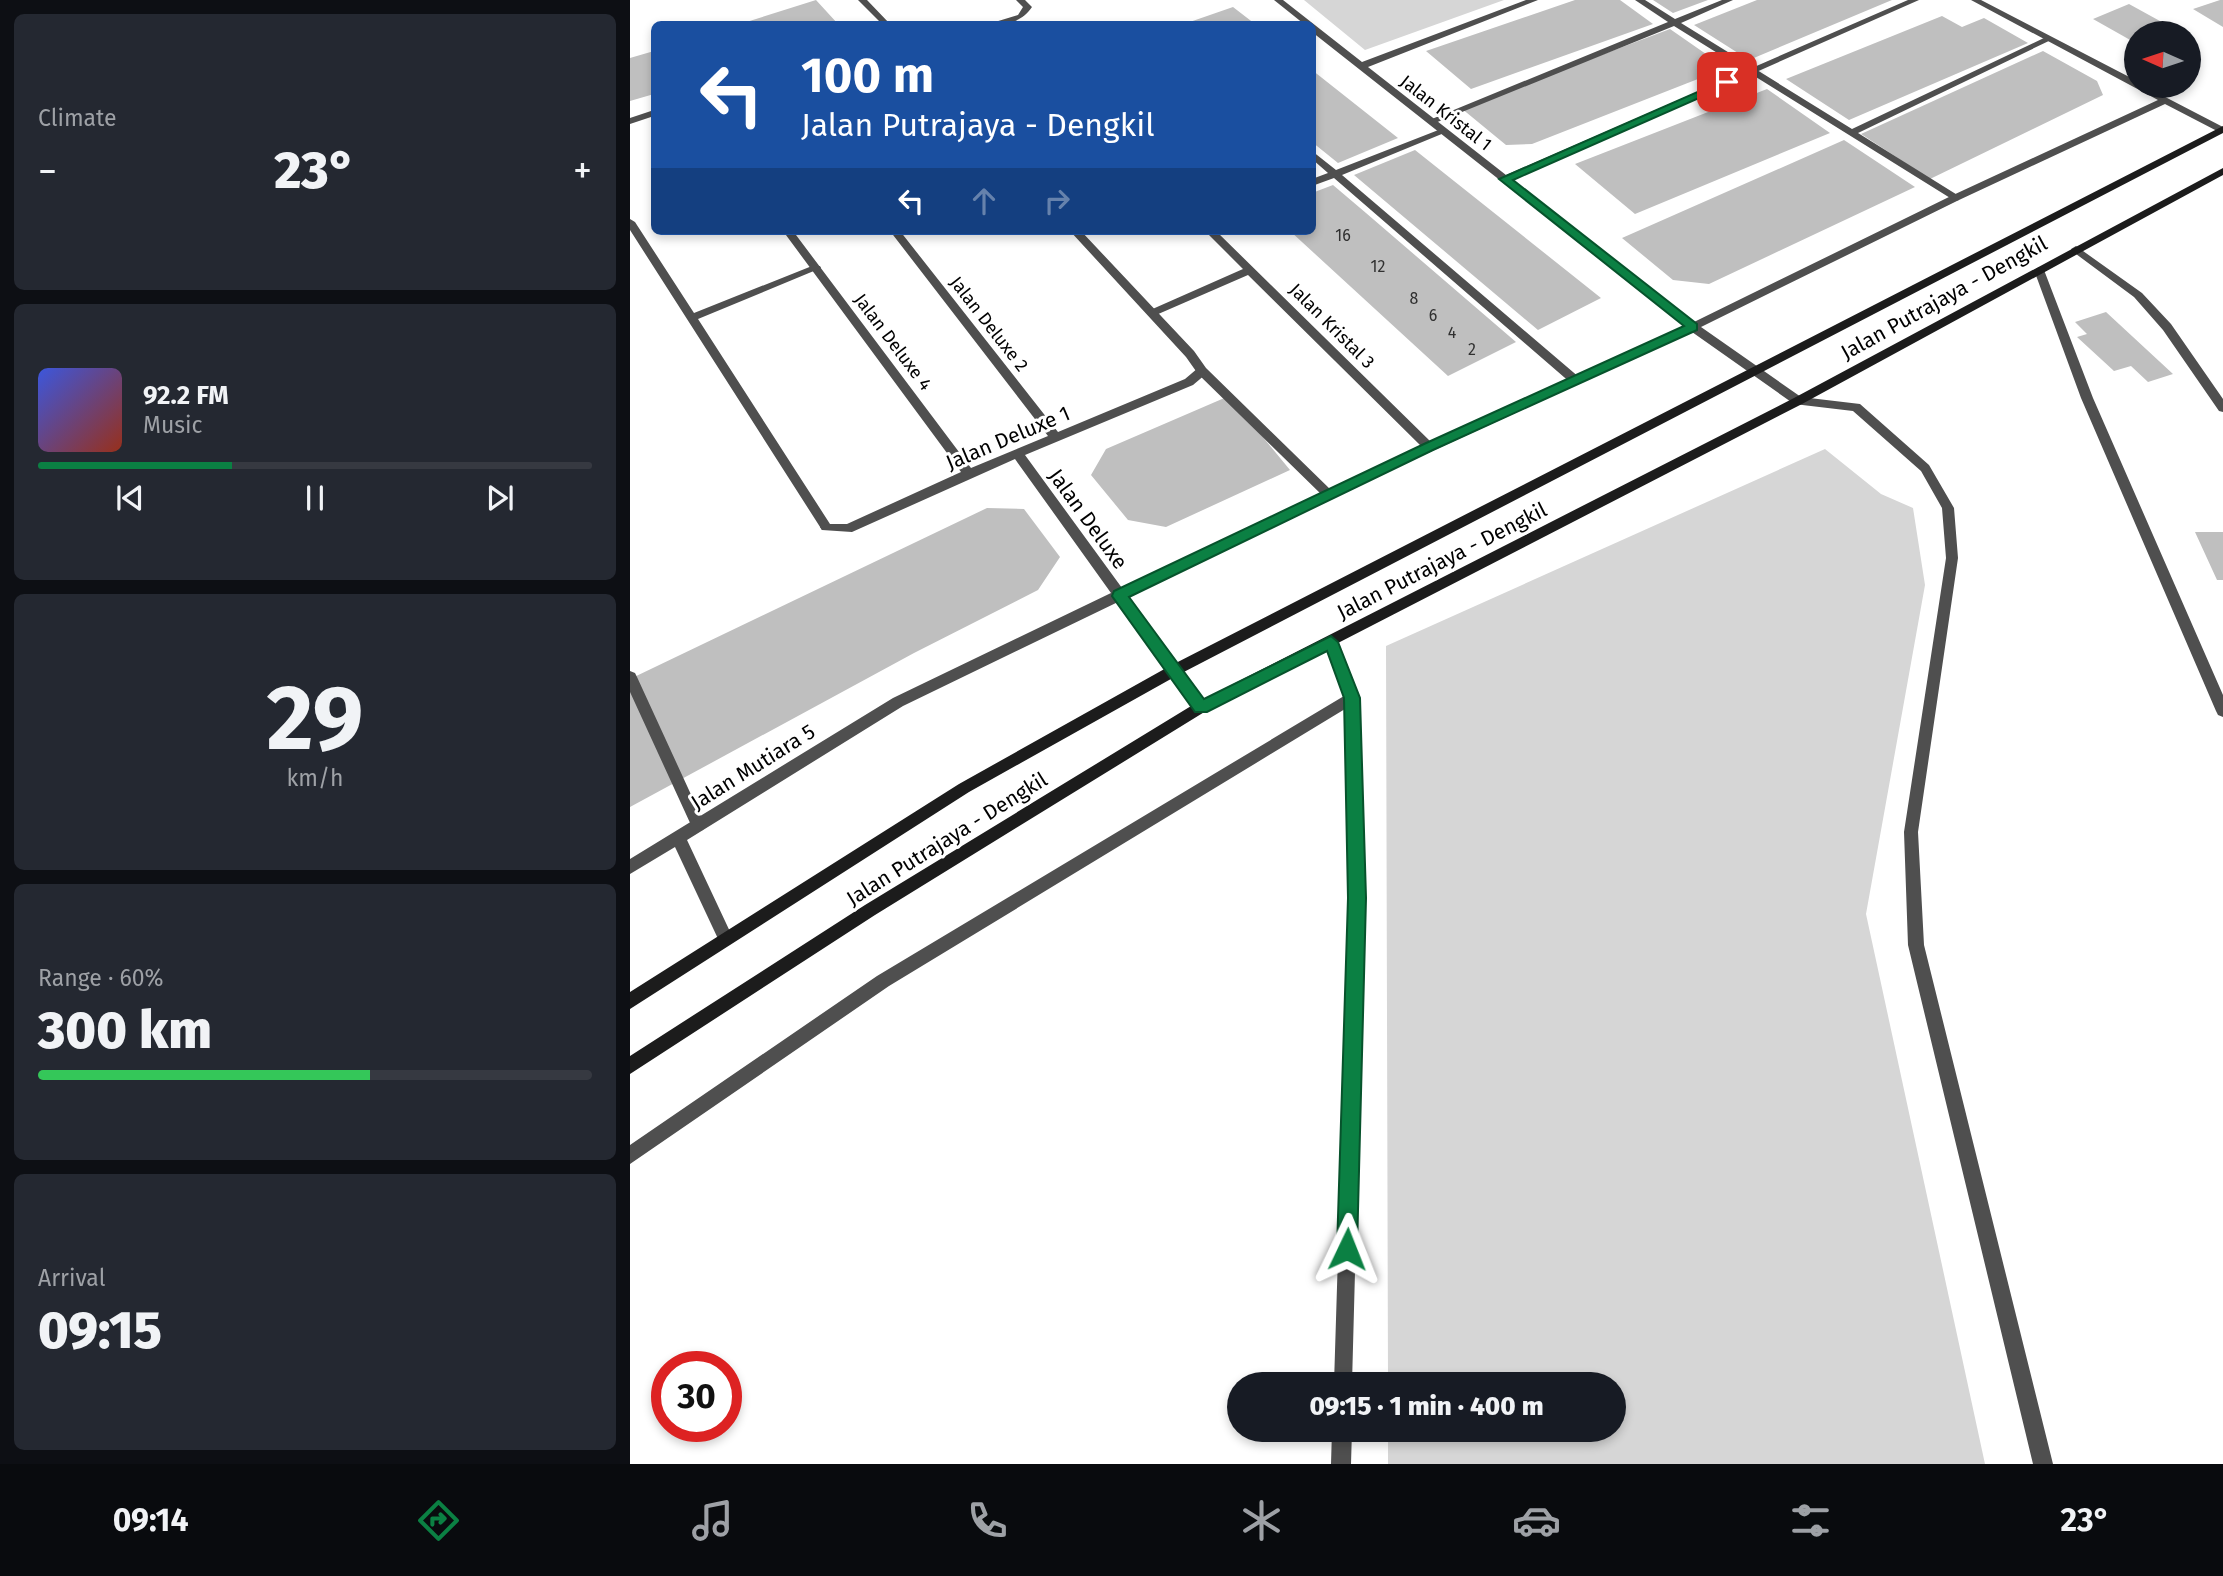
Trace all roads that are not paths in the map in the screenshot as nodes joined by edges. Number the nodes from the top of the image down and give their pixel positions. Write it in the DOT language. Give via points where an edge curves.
graph roads {
  1 [pos="862,0"];
  2 [pos="1020,0"];
  3 [pos="1278,0"];
  4 [pos="1534,0"];
  5 [pos="1639,0"];
  6 [pos="1729,0"];
  7 [pos="1915,0"];
  8 [pos="1975,0"];
  9 [pos="883,21"];
  10 [pos="1008,21"];
  11 [pos="1305,21"];
  12 [pos="1675,22"];
  13 [pos="1316,30"];
  14 [pos="2049,39"];
  15 [pos="1361,66"];
  16 [pos="1752,71"];
  17 [pos="2124,78"];
  18 [pos="2162,98"];
  19 [pos="2166,100"];
  20 [pos="651,114"];
  21 [pos="630,121"];
  22 [pos="1432,121"];
  23 [pos="2222,130"];
  24 [pos="1444,131"];
  25 [pos="1852,133"];
  26 [pos="1316,157"];
  27 [pos="2223,171"];
  28 [pos="1336,173"];
  29 [pos="1505,179"];
  30 [pos="1316,181"];
  31 [pos="1955,198"];
  32 [pos="630,222"];
  33 [pos="791,235"];
  34 [pos="898,235"];
  35 [pos="1084,235"];
  36 [pos="1214,235"];
  37 [pos="2076,249"];
  38 [pos="816,268"];
  39 [pos="1250,270"];
  40 [pos="2039,270"];
  41 [pos="1152,313"];
  42 [pos="693,317"];
  43 [pos="1693,327"];
  44 [pos="1202,371"];
  45 [pos="1758,371"];
  46 [pos="1576,381"];
  47 [pos="1798,401"];
  48 [pos="2223,408"];
  49 [pos="1056,439"];
  50 [pos="1429,447"];
  51 [pos="1018,454"];
  52 [pos="969,474"];
  53 [pos="1328,494"];
  54 [pos="1120,596"];
  55 [pos="1331,642"];
  56 [pos="1173,671"];
  57 [pos="630,677"];
  58 [pos="1352,698"];
  59 [pos="1201,707"];
  60 [pos="2223,711"];
  61 [pos="698,825"];
  62 [pos="678,837"];
  63 [pos="630,867"];
  64 [pos="725,938"];
  65 [pos="630,1000"];
  66 [pos="630,1066"];
  67 [pos="630,1155"];
  68 [pos="1343,1372"];
  69 [pos="1341,1442"];
  70 [pos="1340,1464"];
  71 [pos="2043,1464"];
  1 -- 9 [label="street"];
  2 -- 10 [label="street" via="1028,7 1021,17"];
  3 -- 11 [label="street, Jalan Kristal 1"];
  4 -- 15 [label="street"];
  5 -- 12 [label="street"];
  6 -- 12 [label="street"];
  7 -- 16 [label="street"];
  8 -- 14 [label="street"];
  12 -- 16 [label="street"];
  12 -- 22 [label="street"];
  13 -- 15 [label="street, Jalan Kristal 1"];
  14 -- 17 [label="street"];
  14 -- 25 [label="street"];
  15 -- 22 [label="street, Jalan Kristal 1"];
  16 -- 25 [label="street"];
  16 -- 29 [label="street"];
  18 -- 19 [label="street"];
  19 -- 23 [label="street"];
  19 -- 31 [label="street, Jalan Mutiara 5"];
  20 -- 21 [label="street"];
  22 -- 24 [label="street, Jalan Kristal 1"];
  23 -- 45 [label="main road, Jalan Putrajaya - Dengkil"];
  24 -- 28 [label="street"];
  24 -- 29 [label="street, Jalan Kristal 1"];
  25 -- 31 [label="street"];
  26 -- 28 [label="street"];
  27 -- 37 [label="main road, Jalan Putrajaya - Dengkil"];
  28 -- 30 [label="street"];
  28 -- 46 [label="street"];
  29 -- 43 [label="street, Jalan Kristal 1"];
  31 -- 43 [label="street, Jalan Mutiara 5"];
  32 -- 42 [label="street"];
  33 -- 38 [label="street, Jalan Deluxe 4"];
  34 -- 49 [label="street, Jalan Deluxe 2"];
  35 -- 41 [label="street"];
  36 -- 39 [label="street, Jalan Kristal 3"];
  37 -- 40 [label="main road, Jalan Putrajaya - Dengkil"];
  37 -- 48 [label="street" via="2138,295 2167,327"];
  38 -- 42 [label="street"];
  38 -- 52 [label="street, Jalan Deluxe 4"];
  39 -- 41 [label="street"];
  39 -- 50 [label="street, Jalan Kristal 3"];
  40 -- 47 [label="main road, Jalan Putrajaya - Dengkil"];
  40 -- 60 [label="street" via="2087,398"];
  41 -- 44 [label="street"];
  42 -- 52 [label="street, Jalan Deluxe 1" via="825,527 848,529"];
  43 -- 45 [label="street, Jalan Kristal 1"];
  43 -- 46 [label="street, Jalan Mutiara 5"];
  44 -- 49 [label="street, Jalan Deluxe 1" via="1189,382"];
  44 -- 53 [label="street"];
  45 -- 47 [label="street, Jalan Kristal 1"];
  45 -- 56 [label="main road, Jalan Putrajaya - Dengkil"];
  46 -- 50 [label="street, Jalan Mutiara 5"];
  47 -- 55 [label="main road, Jalan Putrajaya - Dengkil"];
  47 -- 71 [label="street" via="1856,407 1925,468 1948,508 1952,558 1911,832 1916,945"];
  49 -- 51 [label="street, Jalan Deluxe 1"];
  50 -- 53 [label="street, Jalan Mutiara 5"];
  51 -- 52 [label="street, Jalan Deluxe 1"];
  51 -- 54 [label="street, Jalan Deluxe"];
  53 -- 54 [label="street, Jalan Mutiara 5"];
  54 -- 56 [label="street, Jalan Deluxe"];
  54 -- 61 [label="street, Jalan Mutiara 5" via="898,702"];
  55 -- 58 [label="street"];
  55 -- 59 [label="main road, Jalan Putrajaya - Dengkil"];
  56 -- 59 [label="street, Jalan Deluxe"];
  56 -- 64 [label="main road, Jalan Putrajaya - Dengkil" via="964,788"];
  57 -- 61 [label="street"];
  58 -- 67 [label="street" via="883,981"];
  58 -- 68 [label="street" via="1357,898"];
  59 -- 66 [label="main road, Jalan Putrajaya - Dengkil" via="870,910"];
  61 -- 62 [label="street, Jalan Mutiara 5"];
  62 -- 63 [label="street, Jalan Mutiara 5"];
  62 -- 64 [label="street"];
  64 -- 65 [label="main road, Jalan Putrajaya - Dengkil"];
  69 -- 70 [label="street"];
}
